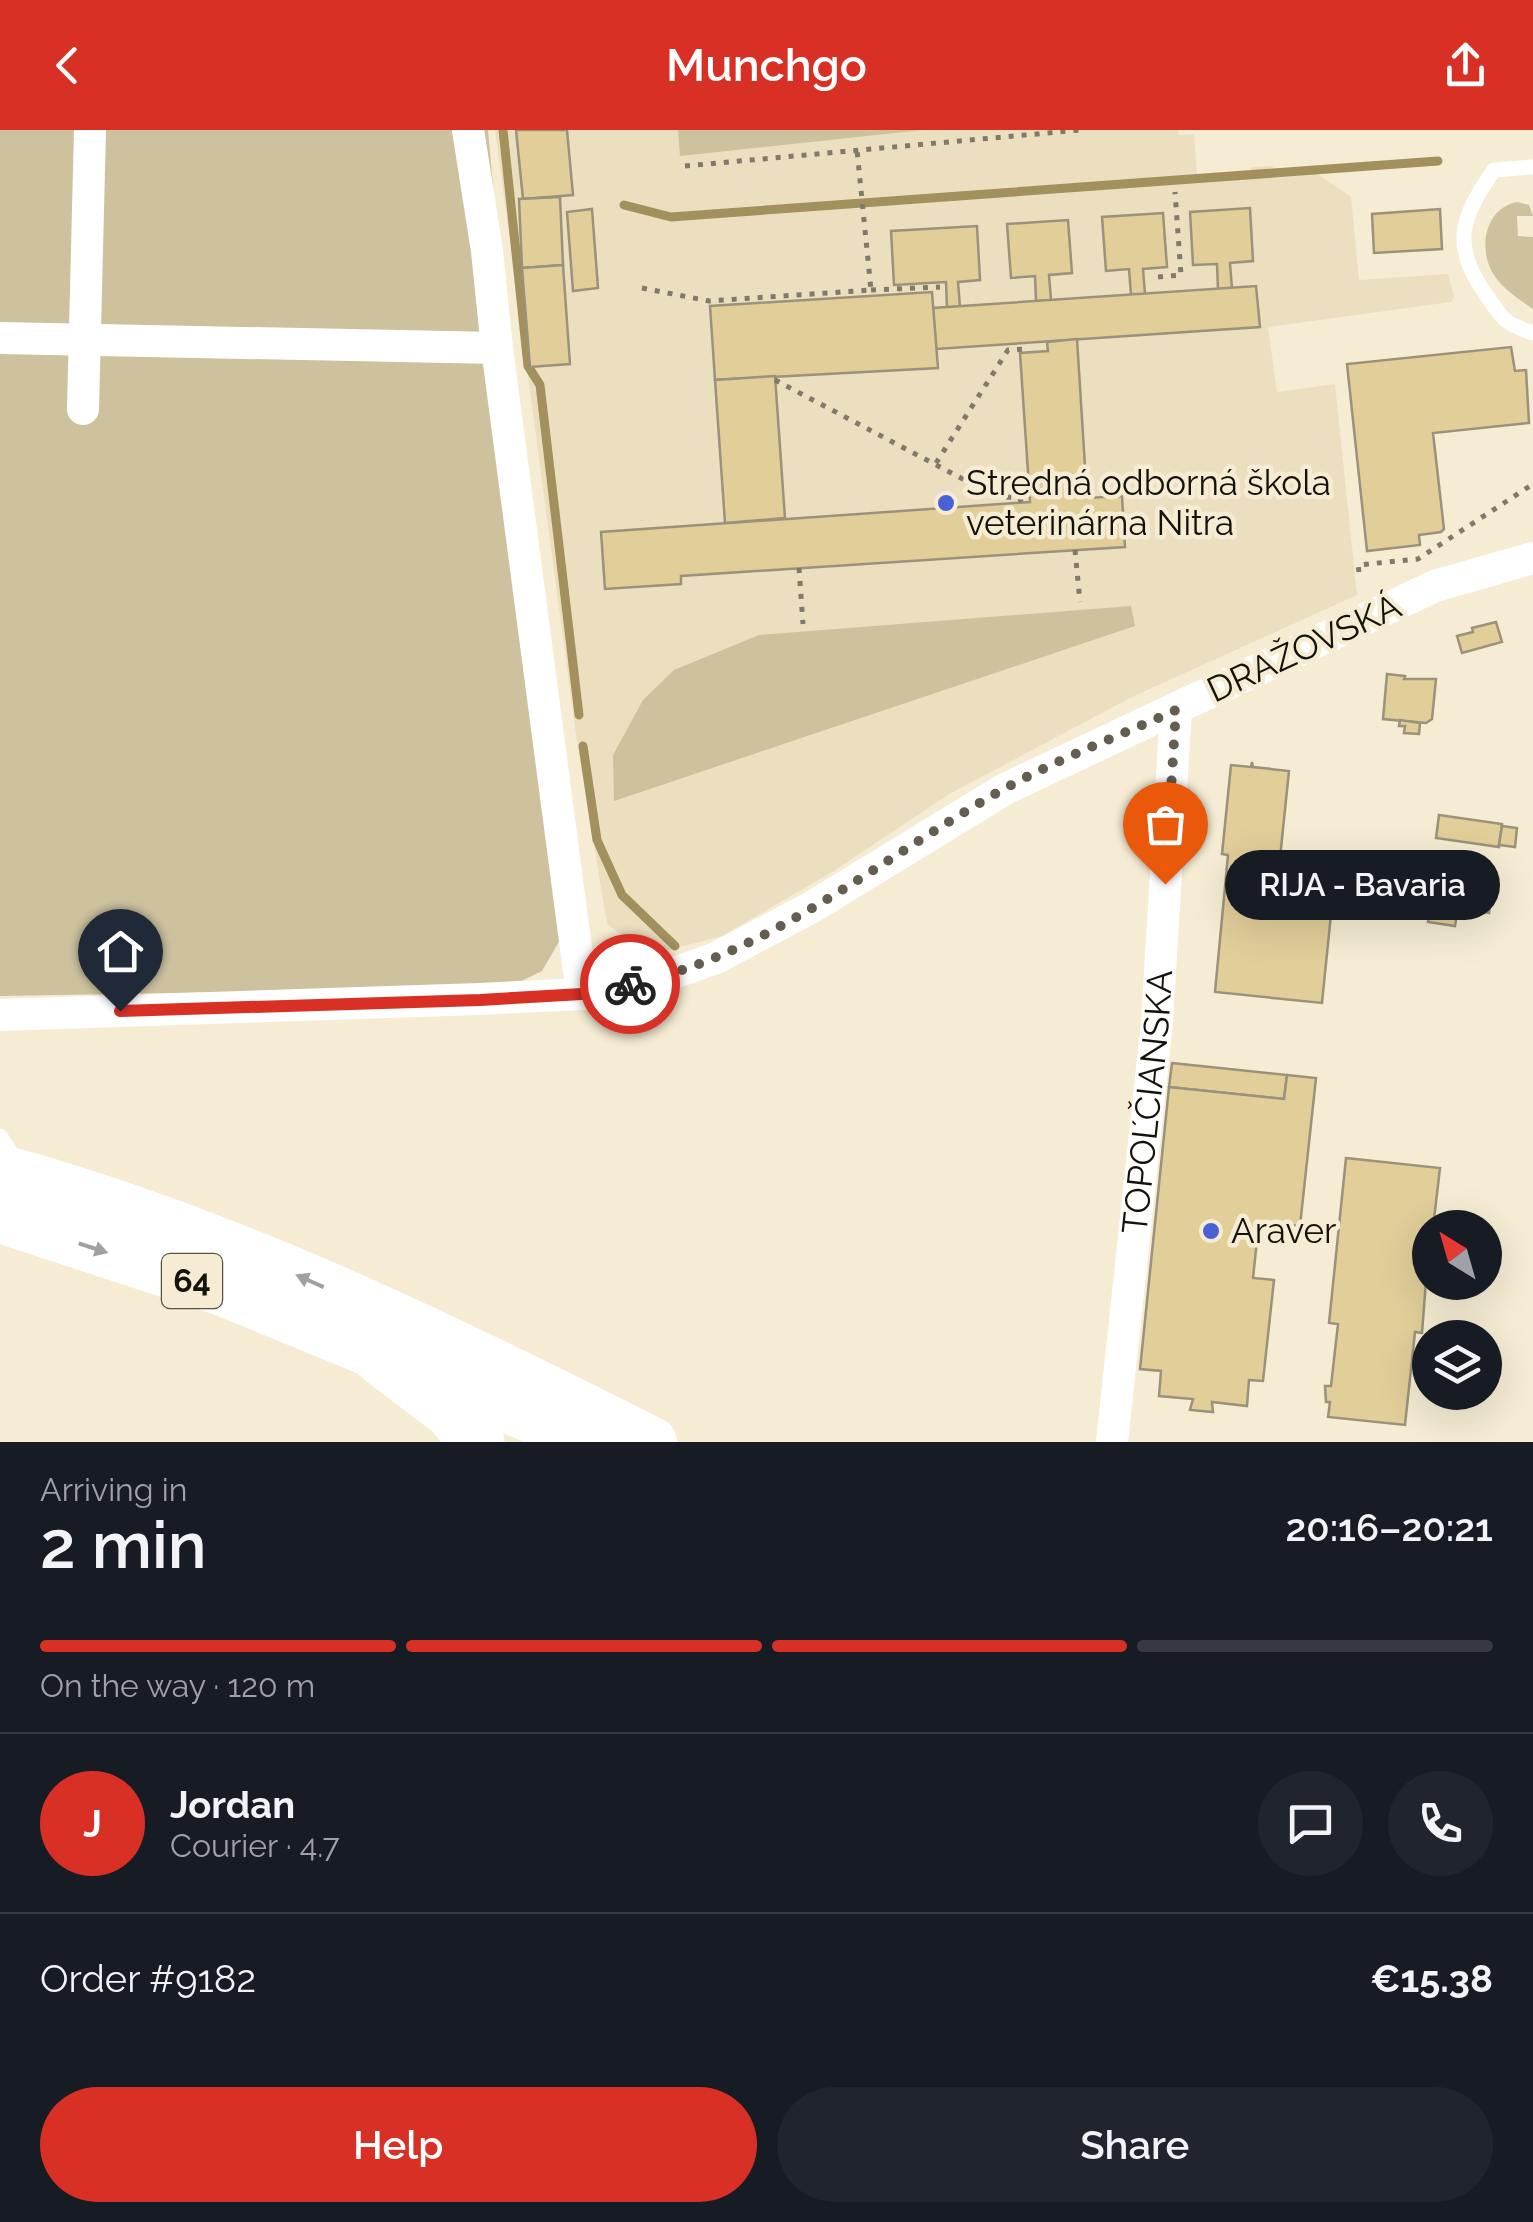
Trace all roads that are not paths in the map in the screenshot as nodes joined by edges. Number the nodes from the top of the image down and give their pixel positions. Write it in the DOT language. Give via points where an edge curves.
graph roads {
  1 [pos="90,130"];
  2 [pos="468,130"];
  3 [pos="1533,167"];
  4 [pos="1533,334"];
  5 [pos="0,338"];
  6 [pos="84,340"];
  7 [pos="497,348"];
  8 [pos="83,409"];
  9 [pos="1533,558"];
  10 [pos="1176,710"];
  11 [pos="582,994"];
  12 [pos="0,1015"];
  13 [pos="9,1160"];
  14 [pos="0,1218"];
  15 [pos="390,1339"];
  16 [pos="581,1439"];
  17 [pos="1110,1439"];
  18 [pos="476,1442"];
  19 [pos="652,1442"];
  1 -- 6 [label="street"];
  2 -- 7 [label="street"];
  3 -- 4 [label="lane" via="1494,170 1472,203 1462,248 1471,274 1505,323"];
  5 -- 6 [label="street"];
  6 -- 7 [label="street"];
  6 -- 8 [label="street"];
  7 -- 11 [label="street"];
  9 -- 10 [label="street, DRAŽOVSKÁ" via="1435,586"];
  10 -- 11 [label="street, DRAŽOVSKÁ" via="1005,789 716,958"];
  10 -- 17 [label="street, TOPOĽČIANSKA" via="1157,1022"];
  11 -- 12 [label="street, DRAŽOVSKÁ"];
  15 -- 13 [label="main road, 64, one-way" via="219,1242"];
  14 -- 15 [label="main road, 64, one-way"];
  15 -- 16 [label="main road"];
  15 -- 18 [label="highway"];
  15 -- 19 [label="main road" via="515,1372"];
}
